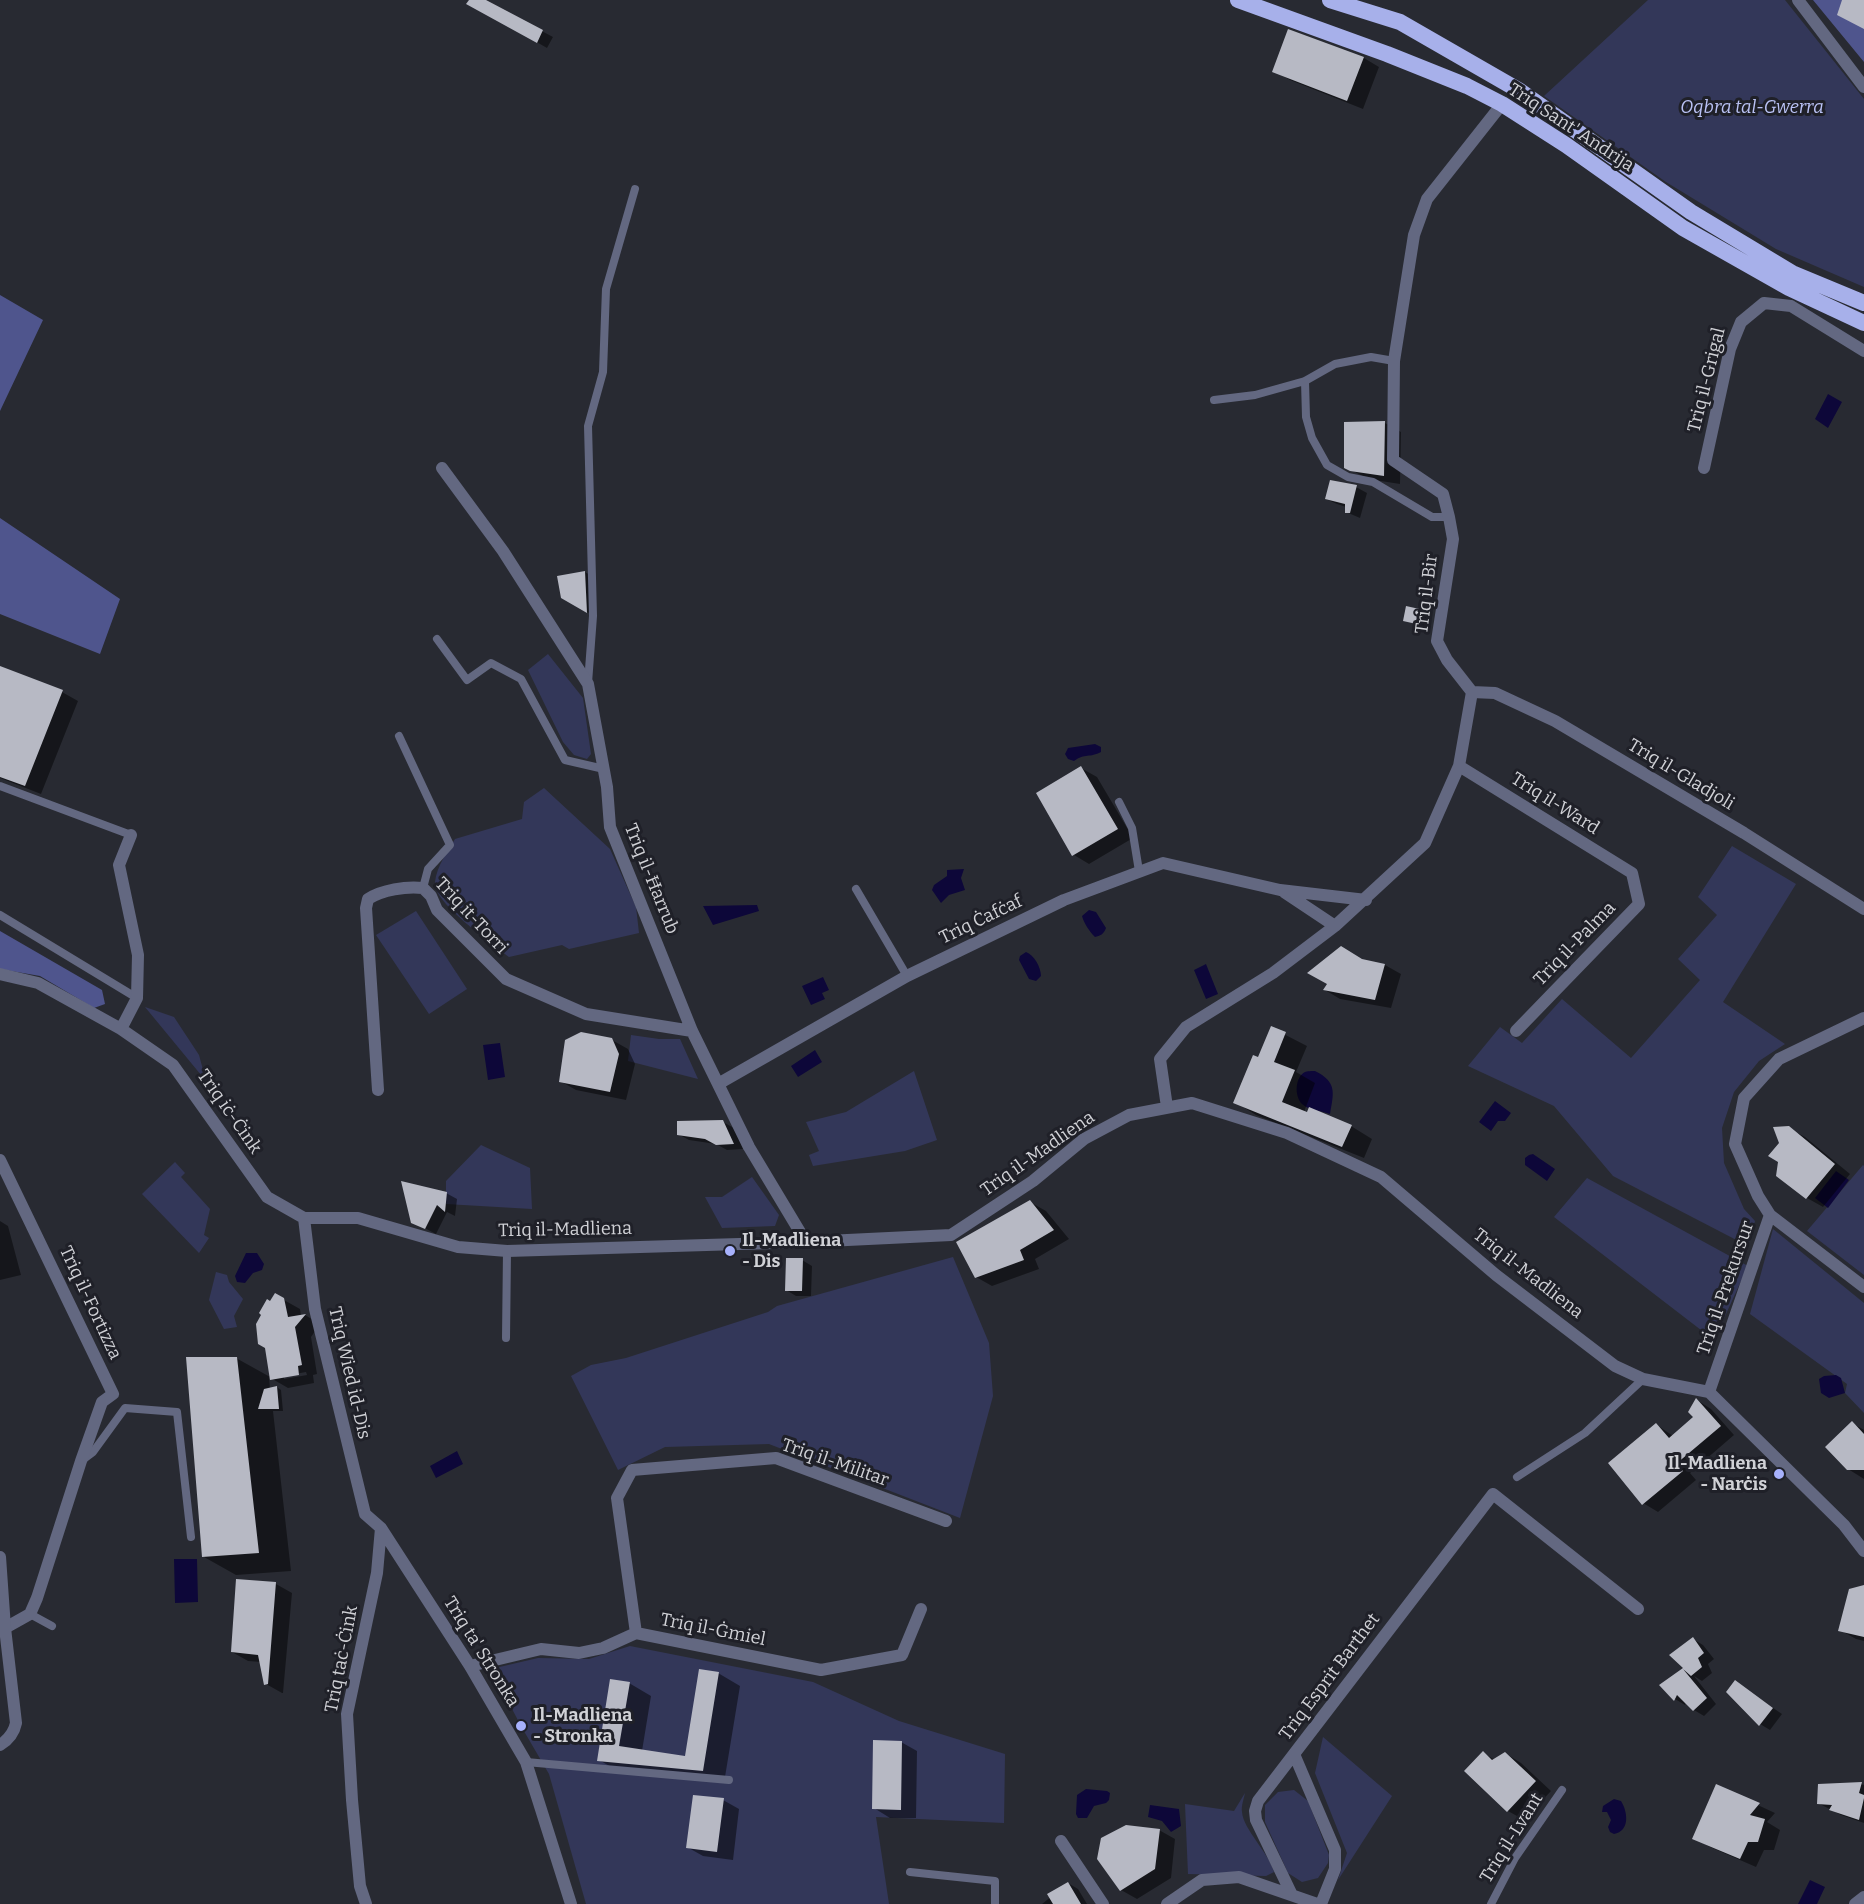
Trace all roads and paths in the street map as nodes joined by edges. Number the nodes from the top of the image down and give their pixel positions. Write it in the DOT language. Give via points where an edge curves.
graph roads {
  1 [pos="1238,0"];
  2 [pos="1330,0"];
  3 [pos="1798,0"];
  4 [pos="1864,87"];
  5 [pos="1502,104"];
  6 [pos="634,189"];
  7 [pos="1864,303"];
  8 [pos="1864,323"];
  9 [pos="1864,351"];
  10 [pos="1394,361"];
  11 [pos="1305,381"];
  12 [pos="1214,400"];
  13 [pos="442,468"];
  14 [pos="1704,468"];
  15 [pos="1449,517"];
  16 [pos="437,639"];
  17 [pos="588,684"];
  18 [pos="1472,692"];
  19 [pos="399,736"];
  20 [pos="1459,766"];
  21 [pos="604,769"];
  22 [pos="0,786"];
  23 [pos="1119,802"];
  24 [pos="131,835"];
  25 [pos="1139,872"];
  26 [pos="1632,873"];
  27 [pos="423,888"];
  28 [pos="856,889"];
  29 [pos="1280,890"];
  30 [pos="1366,900"];
  31 [pos="1864,909"];
  32 [pos="0,915"];
  33 [pos="1335,926"];
  34 [pos="0,974"];
  35 [pos="908,976"];
  36 [pos="137,999"];
  37 [pos="1864,1018"];
  38 [pos="121,1029"];
  39 [pos="692,1031"];
  40 [pos="1516,1031"];
  41 [pos="718,1084"];
  42 [pos="378,1090"];
  43 [pos="1167,1107"];
  44 [pos="0,1160"];
  45 [pos="1770,1215"];
  46 [pos="303,1218"];
  47 [pos="806,1242"];
  48 [pos="507,1251"];
  49 [pos="1864,1287"];
  50 [pos="506,1338"];
  51 [pos="1643,1378"];
  52 [pos="1709,1392"];
  53 [pos="81,1461"];
  54 [pos="1517,1477"];
  55 [pos="946,1521"];
  56 [pos="381,1528"];
  57 [pos="191,1537"];
  58 [pos="1864,1551"];
  59 [pos="0,1557"];
  60 [pos="921,1609"];
  61 [pos="1638,1609"];
  62 [pos="30,1614"];
  63 [pos="52,1626"];
  64 [pos="5,1628"];
  65 [pos="636,1633"];
  66 [pos="470,1666"];
  67 [pos="1,1745"];
  68 [pos="1294,1754"];
  69 [pos="526,1762"];
  70 [pos="729,1780"];
  71 [pos="1562,1790"];
  72 [pos="1061,1841"];
  73 [pos="910,1872"];
  74 [pos="1292,1895"];
  75 [pos="1864,1897"];
  76 [pos="366,1904"];
  77 [pos="571,1904"];
  78 [pos="995,1904"];
  79 [pos="1103,1904"];
  80 [pos="1167,1904"];
  81 [pos="1319,1904"];
  82 [pos="1491,1904"];
  83 [pos="1855,1904"];
  1 -- 5 [label="highway, Triq Sant' Andrija" via="1387,54"];
  2 -- 7 [label="highway, Triq Sant' Andrija" via="1400,22 1521,91 1691,212 1794,274"];
  3 -- 4 [label="street"];
  5 -- 8 [label="highway, Triq Sant' Andrija" via="1683,228 1789,288"];
  5 -- 10 [label="street, Triq il-Bir" via="1427,199 1414,235"];
  6 -- 17 [label="lane" via="606,289 603,372 588,426 593,616"];
  9 -- 14 [label="street, Triq il-Grigal" via="1791,306 1764,303 1741,322 1730,349"];
  10 -- 11 [label="lane" via="1371,357 1335,364"];
  10 -- 15 [label="street, Triq il-Bir" via="1393,460 1443,494"];
  11 -- 12 [label="lane" via="1255,395"];
  11 -- 15 [label="lane" via="1306,417 1327,465 1348,477 1373,482 1432,517"];
  13 -- 17 [label="street, Triq il-Ħarrub" via="503,551"];
  15 -- 18 [label="street, Triq il-Bir" via="1453,539 1437,641"];
  16 -- 21 [label="lane" via="467,680 491,663 521,679 565,760"];
  17 -- 21 [label="street, Triq il-Ħarrub"];
  18 -- 20 [label="street"];
  18 -- 31 [label="street, Triq il-Gladjoli" via="1495,693 1555,721"];
  19 -- 27 [label="lane" via="450,845 428,869"];
  20 -- 26 [label="street, Triq il-Ward"];
  20 -- 30 [label="street" via="1425,843"];
  21 -- 39 [label="street, Triq il-Ħarrub" via="609,827"];
  22 -- 24 [label="lane"];
  23 -- 25 [label="lane" via="1132,828"];
  24 -- 36 [label="street" via="119,865 138,955"];
  25 -- 29 [label="street, Triq Ċafċaf" via="1163,863"];
  25 -- 35 [label="street, Triq Ċafċaf" via="1064,900"];
  26 -- 40 [label="street, Triq il-Palma" via="1639,904"];
  27 -- 39 [label="street, Triq it-Torri" via="437,910 506,979 586,1014"];
  27 -- 42 [label="street, Triq it-Torri" via="376,894 368,899"];
  28 -- 35 [label="lane"];
  29 -- 30 [label="street, Triq Ċafċaf"];
  29 -- 33 [label="street, Triq Ċafċaf"];
  30 -- 33 [label="street"];
  32 -- 36 [label="lane"];
  33 -- 43 [label="street" via="1273,974 1186,1027 1160,1059"];
  34 -- 38 [label="street" via="38,983"];
  35 -- 41 [label="street, Triq Ċafċaf"];
  36 -- 38 [label="street"];
  37 -- 45 [label="street, Triq il-Prekursur" via="1779,1059 1744,1098 1735,1144"];
  38 -- 46 [label="street, Triq iċ-Ċink" via="173,1065 267,1197"];
  39 -- 41 [label="street, Triq il-Ħarrub"];
  41 -- 47 [label="street, Triq il-Ħarrub" via="749,1147"];
  43 -- 47 [label="street, Triq il-Madliena" via="1129,1115 1084,1139 1033,1181 951,1235"];
  43 -- 51 [label="street, Triq il-Madliena" via="1192,1103 1287,1133 1381,1177 1514,1289 1615,1366"];
  44 -- 53 [label="street, Triq il-Fortizza" via="113,1394 102,1402"];
  45 -- 49 [label="street"];
  45 -- 52 [label="street, Triq il-Prekursur"];
  46 -- 48 [label="street, Triq il-Madliena" via="358,1218 458,1247"];
  46 -- 56 [label="street, Triq Wied id-Dis" via="315,1309 364,1514"];
  47 -- 48 [label="street, Triq il-Madliena"];
  48 -- 50 [label="lane"];
  51 -- 52 [label="street, Triq il-Madliena"];
  51 -- 54 [label="lane" via="1585,1433"];
  52 -- 58 [label="street" via="1844,1525"];
  53 -- 57 [label="lane, Triq il-Fortizza" via="93,1452 125,1408 177,1412"];
  53 -- 62 [label="street, Triq il-Fortizza"];
  55 -- 65 [label="street, Triq il-Militar" via="776,1458 632,1470 617,1498"];
  56 -- 66 [label="street, Triq ta' Stronka"];
  56 -- 76 [label="street, Triq taċ-Ċink" via="377,1573 347,1714 359,1875"];
  59 -- 64 [label="street"];
  60 -- 65 [label="street, Triq il-Ġmiel" via="902,1655 821,1670"];
  61 -- 68 [label="street, Triq Esprit Barthet" via="1493,1494"];
  62 -- 63 [label="lane"];
  62 -- 64 [label="street"];
  64 -- 67 [label="street" via="16,1723 15,1730"];
  65 -- 66 [label="street, Triq il-Ġmiel" via="603,1648 579,1653 541,1649"];
  66 -- 69 [label="street, Triq ta' Stronka"];
  68 -- 74 [label="street, Triq Esprit Barthet" via="1258,1801 1255,1811"];
  68 -- 81 [label="street" via="1335,1850 1335,1869"];
  69 -- 70 [label="lane"];
  69 -- 77 [label="street, Triq ta' Stronka"];
  71 -- 82 [label="lane, Triq il-Lvant" via="1515,1858"];
  72 -- 79 [label="street"];
  73 -- 78 [label="lane" via="995,1881"];
  74 -- 80 [label="street" via="1239,1877 1202,1880"];
  74 -- 81 [label="street"];
  75 -- 83 [label="street"];
}
